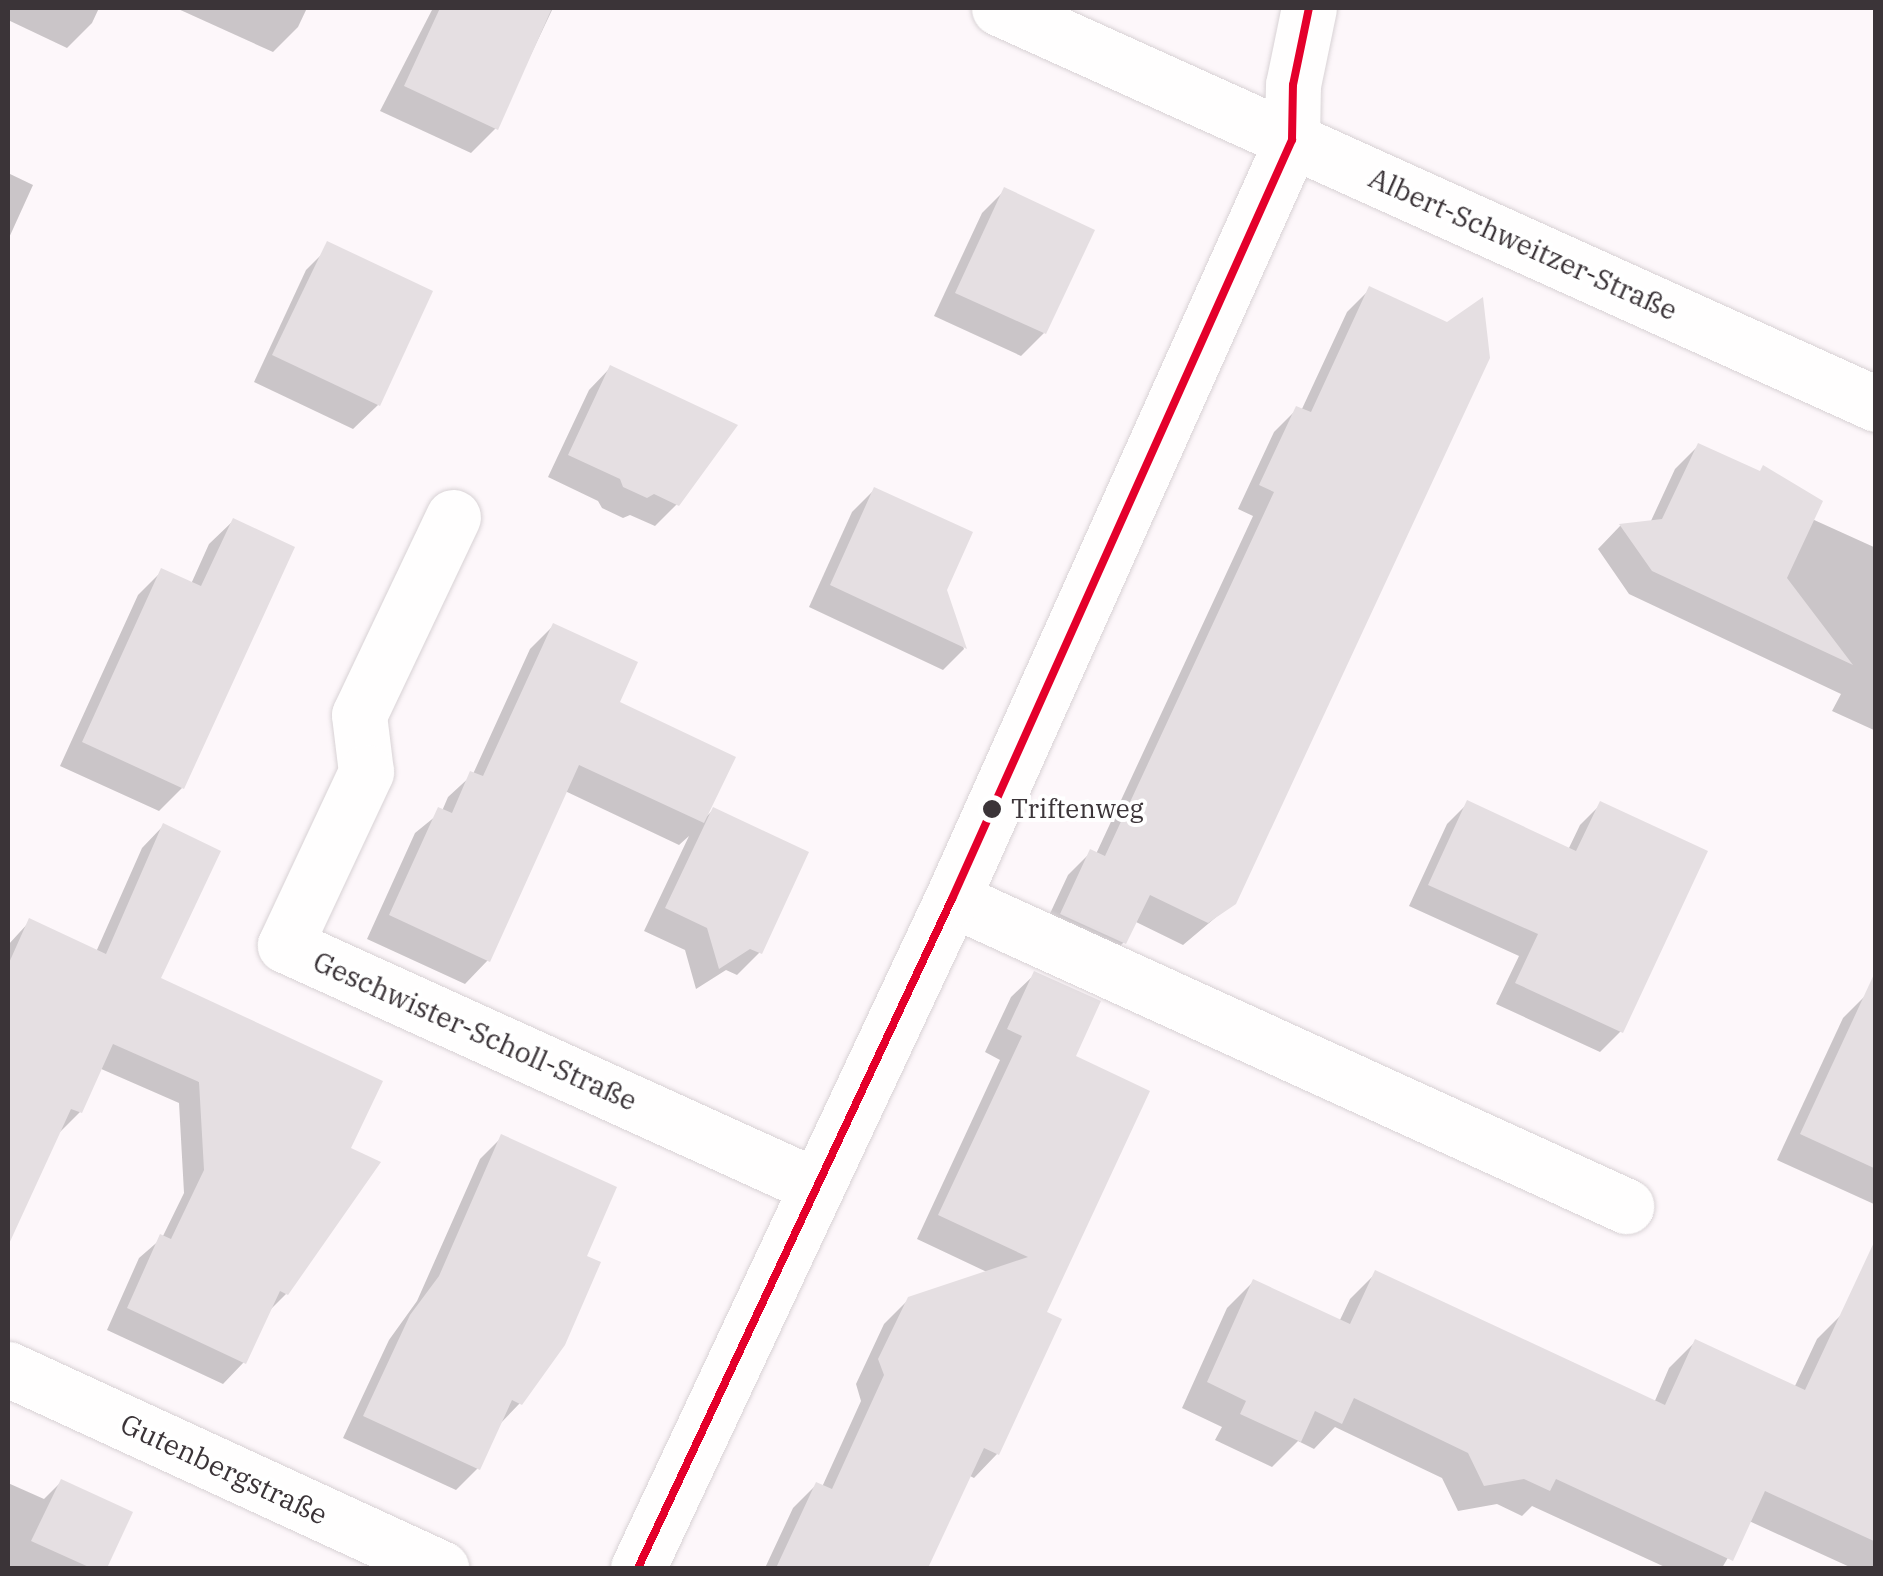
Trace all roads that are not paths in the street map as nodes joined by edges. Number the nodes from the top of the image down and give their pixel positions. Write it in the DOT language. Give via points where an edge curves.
graph roads {
  1 [pos="999,8"];
  2 [pos="1308,8"];
  3 [pos="1292,140"];
  4 [pos="1876,404"];
  5 [pos="453,517"];
  6 [pos="952,899"];
  7 [pos="816,1186"];
  8 [pos="1626,1206"];
  9 [pos="8,1368"];
  10 [pos="441,1568"];
  11 [pos="638,1568"];
  1 -- 3 [label="street, Albert-Schweitzer-Straße"];
  2 -- 3 [label="street" via="1293,85"];
  3 -- 4 [label="street, Albert-Schweitzer-Straße"];
  3 -- 6 [label="street"];
  5 -- 7 [label="street, Geschwister-Scholl-Straße" via="359,715 366,772 286,946"];
  6 -- 7 [label="street"];
  6 -- 8 [label="street"];
  7 -- 11 [label="street"];
  9 -- 10 [label="street, Gutenbergstraße"];
}
